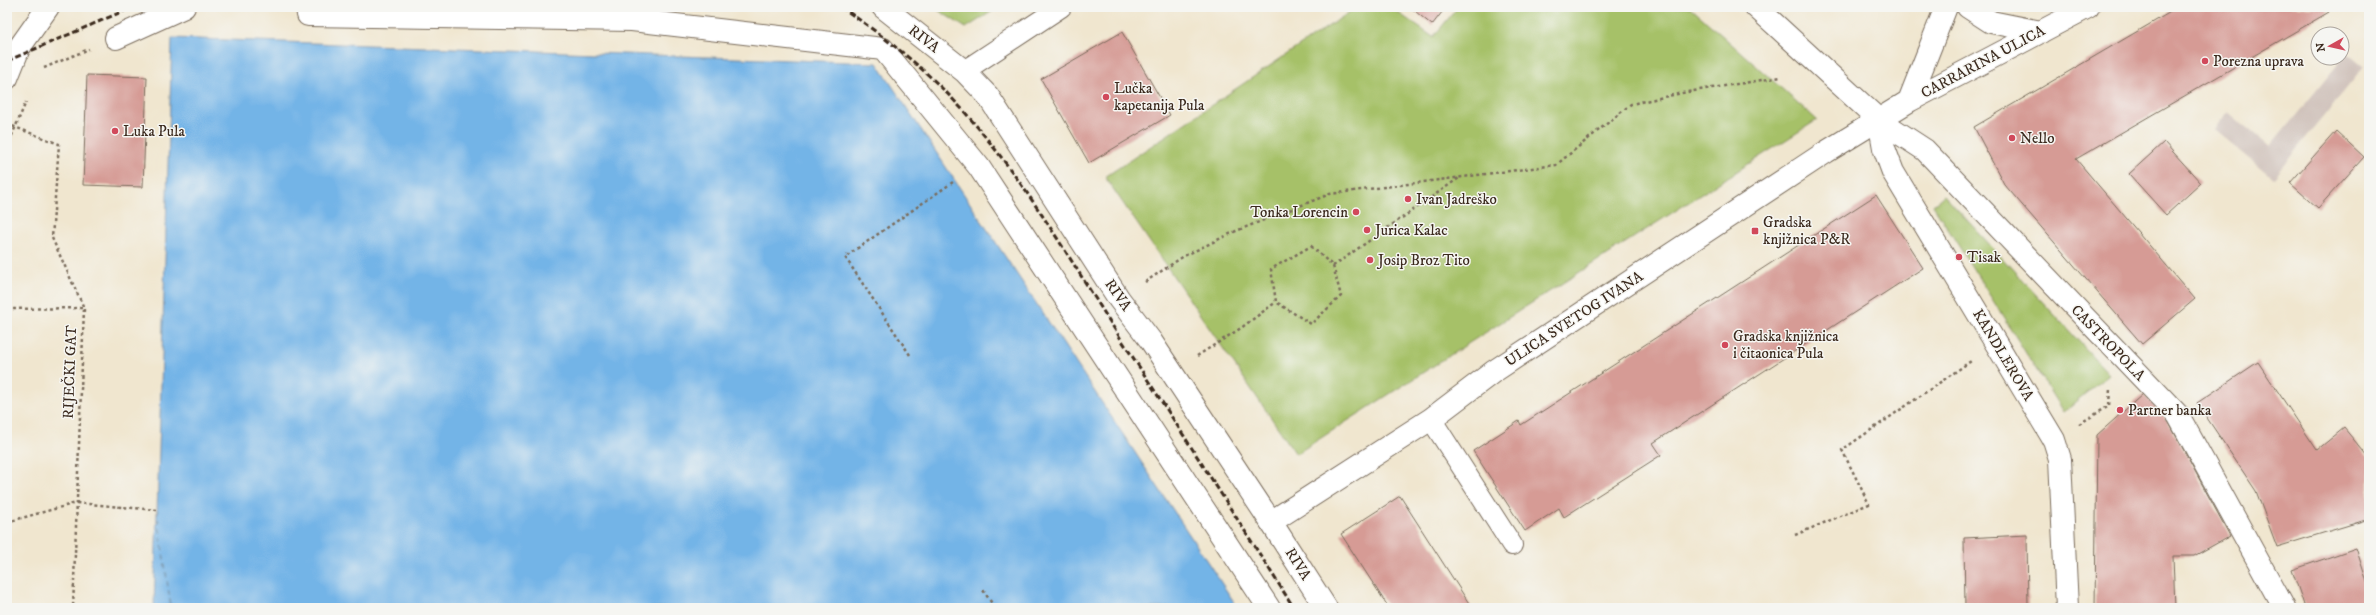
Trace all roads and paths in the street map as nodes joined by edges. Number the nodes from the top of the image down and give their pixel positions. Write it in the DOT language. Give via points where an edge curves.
graph roads {
  1 [pos="48,7"];
  2 [pos="184,7"];
  3 [pos="307,7"];
  4 [pos="883,7"];
  5 [pos="1061,7"];
  6 [pos="1756,7"];
  7 [pos="1946,7"];
  8 [pos="1968,7"];
  9 [pos="2088,7"];
  10 [pos="2041,32"];
  11 [pos="116,38"];
  12 [pos="13,47"];
  13 [pos="42,69"];
  14 [pos="964,71"];
  15 [pos="1781,76"];
  16 [pos="7,78"];
  17 [pos="30,95"];
  18 [pos="1909,101"];
  19 [pos="1879,120"];
  20 [pos="7,124"];
  21 [pos="14,127"];
  22 [pos="7,147"];
  23 [pos="1460,177"];
  24 [pos="955,180"];
  25 [pos="1333,266"];
  26 [pos="1119,299"];
  27 [pos="1276,302"];
  28 [pos="84,308"];
  29 [pos="7,309"];
  30 [pos="1997,343"];
  31 [pos="910,355"];
  32 [pos="1171,372"];
  33 [pos="1431,419"];
  34 [pos="76,503"];
  35 [pos="157,510"];
  36 [pos="7,522"];
  37 [pos="1271,522"];
  38 [pos="1795,535"];
  39 [pos="1512,546"];
  40 [pos="983,590"];
  41 [pos="73,608"];
  42 [pos="995,608"];
  43 [pos="1269,608"];
  44 [pos="1326,608"];
  45 [pos="2067,608"];
  46 [pos="2284,608"];
  1 -- 12 [label="street"];
  2 -- 11 [label="street"];
  3 -- 43 [label="street" via="308,15 632,20 882,49 978,167"];
  4 -- 14 [label="street, RIVA"];
  5 -- 14 [label="lane"];
  6 -- 19 [label="street, CASTROPOLA"];
  7 -- 18 [label="street"];
  8 -- 10 [label="street" via="1991,22"];
  9 -- 10 [label="street, CARRARINA ULICA"];
  10 -- 18 [label="street, CARRARINA ULICA"];
  11 -- 13 [label="path"];
  12 -- 16 [label="street"];
  14 -- 26 [label="street, RIVA" via="988,96"];
  15 -- 23 [label="path" via="1631,104 1556,165"];
  17 -- 21 [label="path"];
  18 -- 19 [label="street, CARRARINA ULICA"];
  19 -- 30 [label="street, KANDLEROVA" via="1884,148 1893,172"];
  19 -- 33 [label="street, ULICA SVETOG IVANA" via="1826,152 1493,372"];
  19 -- 46 [label="street, CASTROPOLA" via="1925,150 2178,415"];
  20 -- 21 [label="path"];
  21 -- 22 [label="path"];
  21 -- 28 [label="path, RIJEČKI GAT" via="59,144 52,238"];
  23 -- 25 [label="path"];
  23 -- 26 [label="path" via="1330,194 1236,231 1184,256"];
  24 -- 31 [label="path" via="845,257"];
  25 -- 27 [label="path" via="1311,246 1271,269"];
  25 -- 27 [label="path" via="1341,296 1311,324"];
  26 -- 32 [label="street, RIVA"];
  27 -- 32 [label="path" via="1241,328"];
  28 -- 29 [label="path"];
  28 -- 34 [label="path, RIJEČKI GAT"];
  30 -- 38 [label="path" via="1842,450 1869,504"];
  30 -- 45 [label="street, KANDLEROVA" via="2054,440 2060,459"];
  32 -- 37 [label="street, RIVA"];
  33 -- 37 [label="street, ULICA SVETOG IVANA"];
  33 -- 39 [label="lane"];
  34 -- 35 [label="path"];
  34 -- 36 [label="path"];
  34 -- 41 [label="path, RIJEČKI GAT"];
  37 -- 44 [label="street, RIVA"];
  40 -- 42 [label="path"];
}
